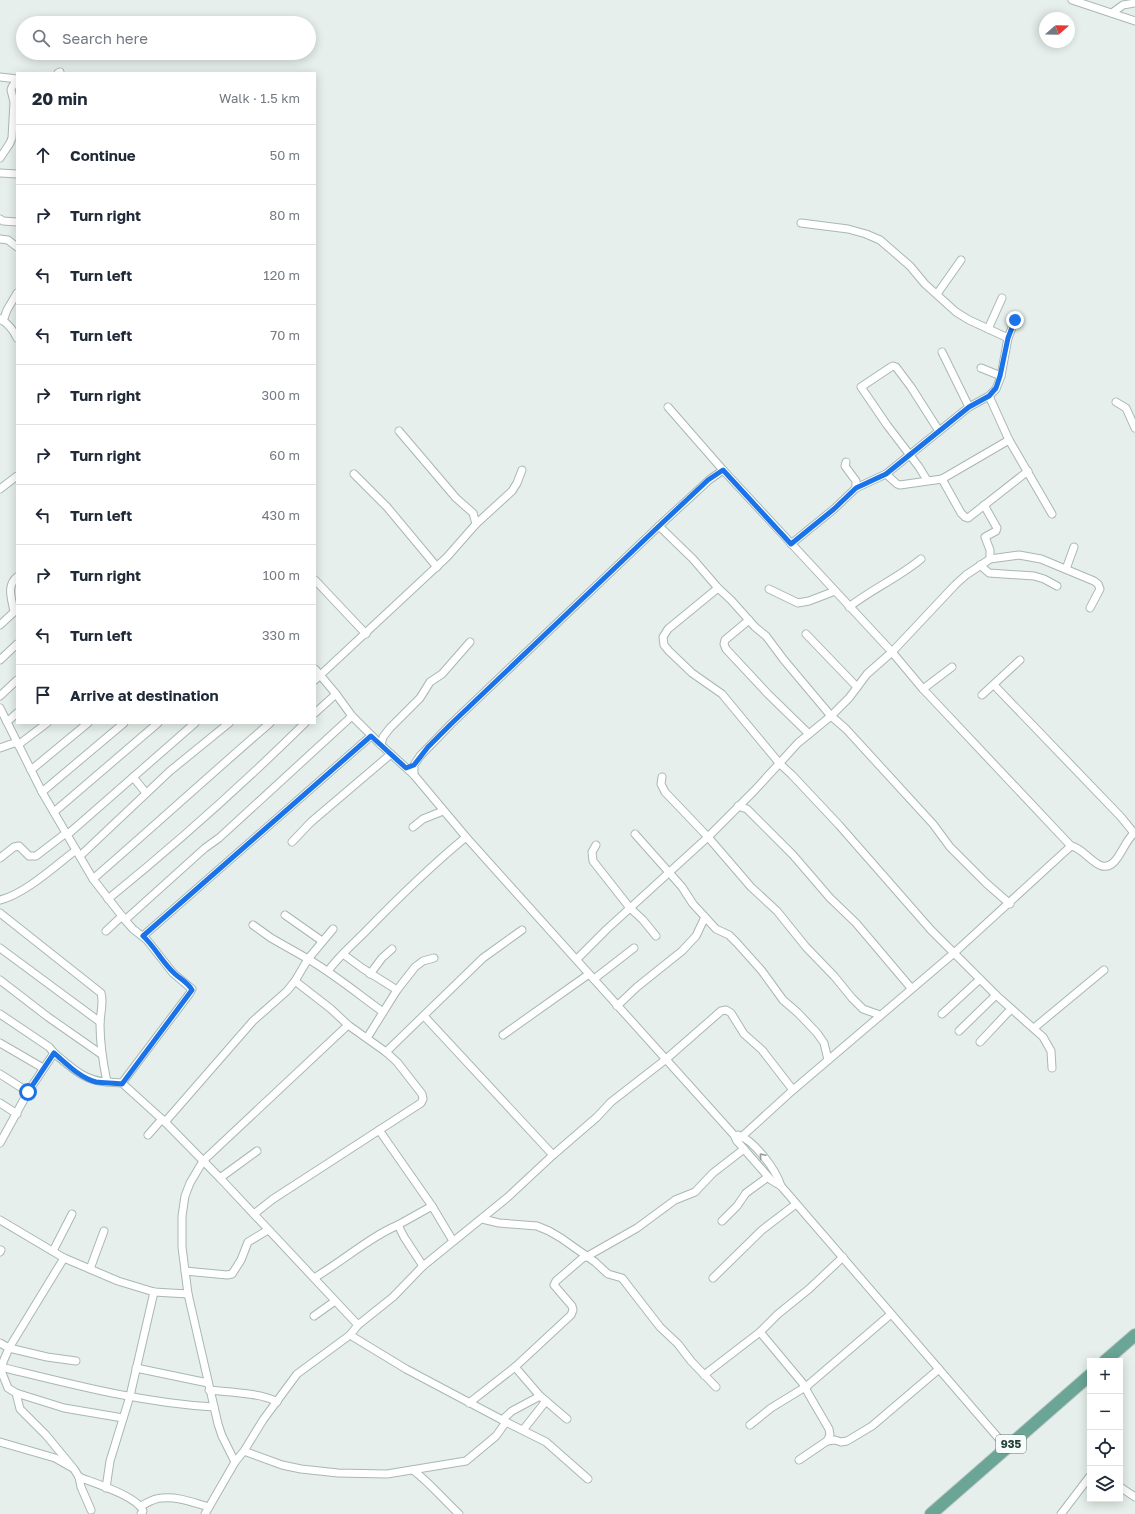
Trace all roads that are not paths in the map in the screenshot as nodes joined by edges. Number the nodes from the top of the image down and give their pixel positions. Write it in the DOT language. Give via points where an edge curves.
graph roads {
  1 [pos="1072,0"];
  2 [pos="1135,3"];
  3 [pos="1112,13"];
  4 [pos="1135,21"];
  5 [pos="0,78"];
  6 [pos="16,80"];
  7 [pos="16,81"];
  8 [pos="0,158"];
  9 [pos="0,173"];
  10 [pos="16,174"];
  11 [pos="0,219"];
  12 [pos="16,222"];
  13 [pos="801,223"];
  14 [pos="0,238"];
  15 [pos="16,246"];
  16 [pos="961,260"];
  17 [pos="937,294"];
  18 [pos="16,295"];
  19 [pos="1002,298"];
  20 [pos="2,320"];
  21 [pos="1015,320"];
  22 [pos="988,329"];
  23 [pos="16,336"];
  24 [pos="1008,338"];
  25 [pos="942,352"];
  26 [pos="981,368"];
  27 [pos="1000,376"];
  28 [pos="989,396"];
  29 [pos="1116,402"];
  30 [pos="668,407"];
  31 [pos="969,407"];
  32 [pos="1135,428"];
  33 [pos="399,431"];
  34 [pos="939,431"];
  35 [pos="1010,440"];
  36 [pos="911,456"];
  37 [pos="846,462"];
  38 [pos="522,470"];
  39 [pos="723,470"];
  40 [pos="1028,471"];
  41 [pos="354,474"];
  42 [pos="886,474"];
  43 [pos="16,477"];
  44 [pos="942,478"];
  45 [pos="927,480"];
  46 [pos="856,488"];
  47 [pos="0,490"];
  48 [pos="984,505"];
  49 [pos="1052,514"];
  50 [pos="476,524"];
  51 [pos="659,526"];
  52 [pos="791,544"];
  53 [pos="1074,547"];
  54 [pos="921,559"];
  55 [pos="990,559"];
  56 [pos="980,565"];
  57 [pos="437,567"];
  58 [pos="1066,569"];
  59 [pos="16,577"];
  60 [pos="316,581"];
  61 [pos="1057,586"];
  62 [pos="718,588"];
  63 [pos="769,589"];
  64 [pos="835,591"];
  65 [pos="849,607"];
  66 [pos="1090,608"];
  67 [pos="16,611"];
  68 [pos="749,620"];
  69 [pos="0,625"];
  70 [pos="366,634"];
  71 [pos="806,634"];
  72 [pos="470,642"];
  73 [pos="16,645"];
  74 [pos="892,652"];
  75 [pos="0,660"];
  76 [pos="1020,660"];
  77 [pos="952,667"];
  78 [pos="318,678"];
  79 [pos="16,681"];
  80 [pos="994,685"];
  81 [pos="857,687"];
  82 [pos="923,689"];
  83 [pos="336,694"];
  84 [pos="982,695"];
  85 [pos="0,696"];
  86 [pos="0,708"];
  87 [pos="316,712"];
  88 [pos="16,714"];
  89 [pos="352,716"];
  90 [pos="831,716"];
  91 [pos="7,722"];
  92 [pos="47,724"];
  93 [pos="87,724"];
  94 [pos="123,724"];
  95 [pos="157,724"];
  96 [pos="193,724"];
  97 [pos="228,724"];
  98 [pos="269,724"];
  99 [pos="304,724"];
  100 [pos="809,734"];
  101 [pos="371,736"];
  102 [pos="17,744"];
  103 [pos="381,745"];
  104 [pos="0,748"];
  105 [pos="391,754"];
  106 [pos="783,764"];
  107 [pos="414,765"];
  108 [pos="406,768"];
  109 [pos="30,770"];
  110 [pos="414,775"];
  111 [pos="133,777"];
  112 [pos="662,777"];
  113 [pos="42,792"];
  114 [pos="146,793"];
  115 [pos="747,798"];
  116 [pos="738,806"];
  117 [pos="747,809"];
  118 [pos="443,811"];
  119 [pos="54,812"];
  120 [pos="413,826"];
  121 [pos="1134,833"];
  122 [pos="66,834"];
  123 [pos="635,834"];
  124 [pos="466,837"];
  125 [pos="708,837"];
  126 [pos="292,842"];
  127 [pos="596,845"];
  128 [pos="1071,846"];
  129 [pos="78,853"];
  130 [pos="0,858"];
  131 [pos="668,872"];
  132 [pos="93,879"];
  133 [pos="108,899"];
  134 [pos="0,900"];
  135 [pos="1010,904"];
  136 [pos="630,908"];
  137 [pos="0,913"];
  138 [pos="285,915"];
  139 [pos="705,917"];
  140 [pos="123,918"];
  141 [pos="253,925"];
  142 [pos="333,929"];
  143 [pos="522,930"];
  144 [pos="106,932"];
  145 [pos="143,936"];
  146 [pos="656,936"];
  147 [pos="322,941"];
  148 [pos="0,948"];
  149 [pos="634,948"];
  150 [pos="392,949"];
  151 [pos="954,953"];
  152 [pos="343,954"];
  153 [pos="434,958"];
  154 [pos="308,959"];
  155 [pos="577,959"];
  156 [pos="1104,970"];
  157 [pos="328,971"];
  158 [pos="370,974"];
  159 [pos="591,977"];
  160 [pos="980,979"];
  161 [pos="0,980"];
  162 [pos="295,981"];
  163 [pos="911,988"];
  164 [pos="397,990"];
  165 [pos="996,995"];
  166 [pos="617,1006"];
  167 [pos="1011,1009"];
  168 [pos="383,1012"];
  169 [pos="0,1014"];
  170 [pos="880,1014"];
  171 [pos="942,1014"];
  172 [pos="424,1016"];
  173 [pos="100,1022"];
  174 [pos="348,1025"];
  175 [pos="1034,1028"];
  176 [pos="959,1031"];
  177 [pos="504,1035"];
  178 [pos="367,1038"];
  179 [pos="980,1042"];
  180 [pos="0,1043"];
  181 [pos="386,1052"];
  182 [pos="54,1053"];
  183 [pos="101,1054"];
  184 [pos="665,1060"];
  185 [pos="828,1060"];
  186 [pos="43,1068"];
  187 [pos="1052,1068"];
  188 [pos="0,1074"];
  189 [pos="107,1082"];
  190 [pos="122,1084"];
  191 [pos="793,1090"];
  192 [pos="28,1092"];
  193 [pos="0,1103"];
  194 [pos="17,1114"];
  195 [pos="163,1120"];
  196 [pos="379,1130"];
  197 [pos="148,1135"];
  198 [pos="737,1138"];
  199 [pos="0,1143"];
  200 [pos="744,1149"];
  201 [pos="257,1152"];
  202 [pos="553,1155"];
  203 [pos="203,1161"];
  204 [pos="768,1177"];
  205 [pos="220,1178"];
  206 [pos="781,1186"];
  207 [pos="796,1204"];
  208 [pos="432,1206"];
  209 [pos="72,1214"];
  210 [pos="254,1214"];
  211 [pos="482,1219"];
  212 [pos="0,1220"];
  213 [pos="722,1221"];
  214 [pos="398,1225"];
  215 [pos="268,1230"];
  216 [pos="104,1231"];
  217 [pos="453,1241"];
  218 [pos="53,1251"];
  219 [pos="585,1256"];
  220 [pos="843,1257"];
  221 [pos="64,1258"];
  222 [pos="423,1266"];
  223 [pos="90,1269"];
  224 [pos="185,1271"];
  225 [pos="314,1278"];
  226 [pos="713,1278"];
  227 [pos="154,1292"];
  228 [pos="188,1294"];
  229 [pos="335,1301"];
  230 [pos="891,1314"];
  231 [pos="314,1316"];
  232 [pos="358,1325"];
  233 [pos="760,1332"];
  234 [pos="350,1335"];
  235 [pos="1134,1336"];
  236 [pos="0,1343"];
  237 [pos="9,1348"];
  238 [pos="1110,1357"];
  239 [pos="76,1361"];
  240 [pos="515,1366"];
  241 [pos="2,1367"];
  242 [pos="136,1368"];
  243 [pos="939,1369"];
  244 [pos="704,1375"];
  245 [pos="1087,1378"];
  246 [pos="208,1386"];
  247 [pos="806,1386"];
  248 [pos="716,1387"];
  249 [pos="16,1393"];
  250 [pos="130,1396"];
  251 [pos="540,1396"];
  252 [pos="277,1402"];
  253 [pos="546,1402"];
  254 [pos="468,1403"];
  255 [pos="214,1407"];
  256 [pos="123,1418"];
  257 [pos="567,1418"];
  258 [pos="504,1421"];
  259 [pos="750,1425"];
  260 [pos="523,1430"];
  261 [pos="830,1433"];
  262 [pos="835,1440"];
  263 [pos="827,1441"];
  264 [pos="0,1442"];
  265 [pos="1007,1448"];
  266 [pos="244,1451"];
  267 [pos="799,1460"];
  268 [pos="235,1462"];
  269 [pos="74,1469"];
  270 [pos="413,1470"];
  271 [pos="79,1477"];
  272 [pos="588,1479"];
  273 [pos="1087,1480"];
  274 [pos="106,1488"];
  275 [pos="1123,1489"];
  276 [pos="1135,1497"];
  277 [pos="141,1506"];
  278 [pos="209,1507"];
  279 [pos="91,1510"];
  280 [pos="142,1514"];
  281 [pos="205,1514"];
  282 [pos="459,1514"];
  283 [pos="931,1514"];
  284 [pos="1061,1514"];
  1 -- 3 [label="street"];
  2 -- 3 [label="street" via="1123,5"];
  3 -- 4 [label="street"];
  5 -- 6 [label="street"];
  7 -- 8 [label="street" via="11,90 14,102 12,138"];
  9 -- 10 [label="street"];
  11 -- 12 [label="street" via="3,222"];
  13 -- 17 [label="street" via="848,229 880,240"];
  14 -- 15 [label="street"];
  16 -- 17 [label="street"];
  17 -- 22 [label="street" via="963,316"];
  18 -- 20 [label="street"];
  19 -- 22 [label="street"];
  20 -- 23 [label="street"];
  21 -- 24 [label="street"];
  22 -- 24 [label="street"];
  24 -- 27 [label="street"];
  25 -- 31 [label="street"];
  26 -- 27 [label="street"];
  27 -- 28 [label="street" via="996,388"];
  28 -- 31 [label="street"];
  28 -- 35 [label="street"];
  29 -- 32 [label="street" via="1126,408"];
  30 -- 39 [label="street"];
  31 -- 34 [label="street"];
  33 -- 50 [label="street" via="453,495 473,513"];
  34 -- 36 [label="street"];
  34 -- 36 [label="street" via="896,367 890,367 861,387"];
  35 -- 40 [label="street"];
  35 -- 44 [label="street"];
  36 -- 42 [label="street"];
  36 -- 45 [label="street"];
  37 -- 46 [label="street" via="845,466 856,481"];
  38 -- 50 [label="street" via="512,491"];
  39 -- 51 [label="street" via="708,480"];
  39 -- 52 [label="street"];
  40 -- 48 [label="street"];
  40 -- 49 [label="street"];
  41 -- 57 [label="street" via="387,507"];
  42 -- 45 [label="street" via="900,485"];
  42 -- 46 [label="street"];
  43 -- 47 [label="street"];
  44 -- 45 [label="street"];
  44 -- 48 [label="street" via="965,517 970,517"];
  46 -- 52 [label="street"];
  48 -- 55 [label="street" via="997,528 985,537"];
  50 -- 57 [label="street"];
  51 -- 62 [label="street"];
  51 -- 107 [label="street" via="451,724"];
  52 -- 64 [label="street"];
  53 -- 58 [label="street"];
  54 -- 65 [label="street"];
  55 -- 56 [label="street"];
  55 -- 58 [label="street" via="1012,555 1026,556"];
  56 -- 61 [label="street" via="989,573 1034,576"];
  56 -- 74 [label="street" via="955,585"];
  57 -- 70 [label="street"];
  58 -- 66 [label="street" via="1098,584 1099,591"];
  59 -- 67 [label="street" via="11,582 10,593"];
  60 -- 70 [label="street"];
  62 -- 68 [label="street"];
  62 -- 106 [label="street" via="668,629 663,637 664,645 692,673 722,694"];
  63 -- 64 [label="street" via="798,603"];
  64 -- 65 [label="street"];
  65 -- 74 [label="street"];
  67 -- 69 [label="street"];
  68 -- 90 [label="street" via="770,640"];
  68 -- 100 [label="street" via="725,640 726,649"];
  70 -- 78 [label="street"];
  71 -- 81 [label="street"];
  72 -- 103 [label="street" via="442,674 430,682 420,698 390,728"];
  73 -- 75 [label="street"];
  74 -- 81 [label="street"];
  74 -- 82 [label="street"];
  76 -- 80 [label="street"];
  77 -- 82 [label="street"];
  78 -- 83 [label="street"];
  79 -- 85 [label="street"];
  80 -- 84 [label="street"];
  80 -- 121 [label="street"];
  81 -- 90 [label="street"];
  82 -- 128 [label="street"];
  83 -- 87 [label="street"];
  83 -- 89 [label="street"];
  86 -- 91 [label="street"];
  88 -- 91 [label="street"];
  89 -- 101 [label="street"];
  89 -- 140 [label="street" via="219,838"];
  90 -- 100 [label="street"];
  90 -- 135 [label="street" via="846,729 929,820 950,847"];
  91 -- 102 [label="street"];
  92 -- 102 [label="street"];
  93 -- 109 [label="street"];
  94 -- 113 [label="street"];
  95 -- 119 [label="street"];
  96 -- 111 [label="street"];
  97 -- 114 [label="street"];
  98 -- 132 [label="street"];
  99 -- 133 [label="street" via="227,796"];
  100 -- 106 [label="street" via="798,743"];
  101 -- 103 [label="street"];
  101 -- 145 [label="street"];
  102 -- 104 [label="street"];
  102 -- 109 [label="street"];
  103 -- 105 [label="street"];
  105 -- 108 [label="street"];
  105 -- 126 [label="street" via="311,822"];
  106 -- 115 [label="street"];
  106 -- 151 [label="street"];
  107 -- 108 [label="street"];
  107 -- 110 [label="street"];
  108 -- 110 [label="street"];
  109 -- 113 [label="street"];
  110 -- 118 [label="street"];
  111 -- 114 [label="street"];
  111 -- 122 [label="street"];
  112 -- 125 [label="street" via="660,784 665,792"];
  113 -- 119 [label="street"];
  114 -- 129 [label="street"];
  115 -- 116 [label="street"];
  115 -- 117 [label="street"];
  116 -- 117 [label="street"];
  116 -- 125 [label="street"];
  117 -- 163 [label="street" via="793,854"];
  118 -- 120 [label="street"];
  118 -- 124 [label="street"];
  119 -- 122 [label="street"];
  121 -- 128 [label="street" via="1115,861 1105,866 1100,866 1081,850"];
  122 -- 129 [label="street"];
  122 -- 130 [label="street" via="36,856 29,856 19,846"];
  123 -- 131 [label="street"];
  124 -- 152 [label="street"];
  124 -- 155 [label="street"];
  125 -- 131 [label="street"];
  125 -- 170 [label="street" via="751,887 777,911 852,998 863,1009"];
  127 -- 136 [label="street" via="591,856 593,862"];
  128 -- 135 [label="street"];
  129 -- 132 [label="street"];
  129 -- 134 [label="street" via="24,889"];
  131 -- 136 [label="street"];
  131 -- 139 [label="street"];
  132 -- 133 [label="street"];
  133 -- 140 [label="street"];
  135 -- 151 [label="street"];
  136 -- 146 [label="street"];
  136 -- 155 [label="street"];
  137 -- 173 [label="street" via="100,990"];
  138 -- 147 [label="street"];
  139 -- 166 [label="street" via="696,936 682,951"];
  139 -- 185 [label="street" via="716,929 737,943 783,1000 817,1033 824,1043"];
  140 -- 144 [label="street"];
  140 -- 145 [label="street"];
  141 -- 154 [label="street"];
  142 -- 147 [label="street"];
  143 -- 172 [label="street" via="483,958"];
  145 -- 190 [label="street" via="173,973 192,990"];
  147 -- 154 [label="street"];
  148 -- 173 [label="street"];
  149 -- 159 [label="street"];
  150 -- 158 [label="street"];
  151 -- 160 [label="street"];
  151 -- 163 [label="street"];
  152 -- 157 [label="street"];
  152 -- 158 [label="street"];
  153 -- 164 [label="street" via="415,966"];
  154 -- 157 [label="street"];
  154 -- 162 [label="street"];
  155 -- 159 [label="street"];
  156 -- 175 [label="street"];
  157 -- 168 [label="street"];
  158 -- 164 [label="street"];
  159 -- 166 [label="street"];
  159 -- 177 [label="street"];
  160 -- 165 [label="street"];
  160 -- 171 [label="street"];
  161 -- 183 [label="street"];
  162 -- 174 [label="street"];
  162 -- 195 [label="street" via="252,1021"];
  163 -- 170 [label="street"];
  164 -- 168 [label="street"];
  165 -- 167 [label="street"];
  165 -- 176 [label="street"];
  166 -- 184 [label="street"];
  167 -- 175 [label="street"];
  167 -- 179 [label="street"];
  168 -- 178 [label="street"];
  169 -- 182 [label="street"];
  170 -- 185 [label="street"];
  172 -- 181 [label="street"];
  172 -- 202 [label="street"];
  173 -- 183 [label="street"];
  174 -- 178 [label="street"];
  174 -- 203 [label="street"];
  175 -- 187 [label="street" via="1048,1045"];
  178 -- 181 [label="street"];
  180 -- 186 [label="street"];
  181 -- 196 [label="street" via="410,1078 423,1099"];
  182 -- 186 [label="street"];
  182 -- 189 [label="street" via="82,1075 97,1082"];
  183 -- 189 [label="street"];
  184 -- 191 [label="street" via="716,1015 726,1010"];
  184 -- 198 [label="street"];
  184 -- 202 [label="street" via="611,1102"];
  185 -- 191 [label="street"];
  186 -- 192 [label="street"];
  188 -- 192 [label="street"];
  189 -- 190 [label="street"];
  190 -- 195 [label="street"];
  191 -- 198 [label="street"];
  192 -- 194 [label="street"];
  193 -- 194 [label="street"];
  194 -- 199 [label="street"];
  195 -- 197 [label="street"];
  195 -- 203 [label="street"];
  196 -- 208 [label="street"];
  196 -- 210 [label="street"];
  198 -- 200 [label="street"];
  206 -- 198 [label="street, one-way" via="777,1175 764,1157 753,1146"];
  200 -- 204 [label="street"];
  200 -- 219 [label="street" via="713,1173 695,1192 675,1200 637,1228"];
  201 -- 205 [label="street"];
  202 -- 211 [label="street"];
  203 -- 205 [label="street"];
  203 -- 224 [label="street" via="190,1183 183,1205 182,1246"];
  204 -- 206 [label="street"];
  204 -- 213 [label="street" via="746,1193"];
  205 -- 210 [label="street"];
  206 -- 207 [label="street"];
  207 -- 220 [label="street"];
  207 -- 226 [label="street" via="762,1230"];
  208 -- 214 [label="street"];
  208 -- 217 [label="street"];
  209 -- 218 [label="street"];
  210 -- 215 [label="street"];
  211 -- 217 [label="street"];
  211 -- 219 [label="street" via="537,1226 561,1238"];
  212 -- 218 [label="street"];
  214 -- 222 [label="street"];
  214 -- 225 [label="street" via="379,1234"];
  215 -- 224 [label="street" via="248,1242 232,1274"];
  215 -- 225 [label="street"];
  216 -- 223 [label="street"];
  217 -- 222 [label="street"];
  218 -- 221 [label="street"];
  219 -- 240 [label="street" via="554,1285 572,1306 571,1315"];
  219 -- 244 [label="street" via="610,1275 624,1280 660,1327"];
  220 -- 230 [label="street"];
  220 -- 233 [label="street"];
  221 -- 223 [label="street"];
  221 -- 237 [label="street"];
  222 -- 232 [label="street" via="393,1297"];
  223 -- 227 [label="street"];
  224 -- 228 [label="street"];
  225 -- 229 [label="street"];
  227 -- 228 [label="street"];
  227 -- 242 [label="street"];
  228 -- 246 [label="street"];
  229 -- 231 [label="street"];
  229 -- 232 [label="street"];
  230 -- 243 [label="street"];
  230 -- 247 [label="street"];
  232 -- 234 [label="street"];
  233 -- 244 [label="street"];
  233 -- 247 [label="street"];
  234 -- 252 [label="street" via="297,1374"];
  234 -- 254 [label="street"];
  235 -- 238 [label="main road"];
  236 -- 237 [label="street"];
  237 -- 239 [label="street"];
  237 -- 241 [label="street"];
  240 -- 251 [label="street"];
  240 -- 254 [label="street"];
  241 -- 249 [label="street" via="2,1378 8,1388"];
  241 -- 250 [label="street"];
  242 -- 246 [label="street"];
  242 -- 250 [label="street"];
  243 -- 262 [label="street" via="872,1426 847,1441"];
  243 -- 265 [label="street"];
  244 -- 248 [label="street"];
  245 -- 265 [label="main road, 935"];
  246 -- 252 [label="street" via="268,1397"];
  246 -- 255 [label="street"];
  247 -- 259 [label="street"];
  247 -- 261 [label="street"];
  249 -- 256 [label="street" via="64,1408"];
  249 -- 269 [label="street" via="20,1409"];
  250 -- 255 [label="street"];
  250 -- 256 [label="street"];
  251 -- 253 [label="street"];
  251 -- 258 [label="street" via="512,1411"];
  252 -- 266 [label="street"];
  253 -- 257 [label="street"];
  253 -- 260 [label="street"];
  254 -- 258 [label="street"];
  255 -- 268 [label="street" via="222,1436"];
  256 -- 274 [label="street" via="110,1461"];
  258 -- 260 [label="street"];
  258 -- 270 [label="street" via="496,1436 466,1462"];
  260 -- 272 [label="street" via="546,1442"];
  261 -- 262 [label="street"];
  261 -- 263 [label="street"];
  262 -- 263 [label="street"];
  263 -- 267 [label="street"];
  264 -- 269 [label="street" via="55,1458"];
  265 -- 283 [label="main road, 935"];
  266 -- 268 [label="street"];
  266 -- 270 [label="street" via="301,1469 373,1475"];
  268 -- 278 [label="street"];
  269 -- 271 [label="street"];
  270 -- 282 [label="street"];
  271 -- 274 [label="street"];
  271 -- 279 [label="street"];
  273 -- 284 [label="street"];
  274 -- 277 [label="street"];
  275 -- 276 [label="street"];
  277 -- 278 [label="street" via="162,1497"];
  277 -- 280 [label="street"];
  278 -- 281 [label="street"];
}
